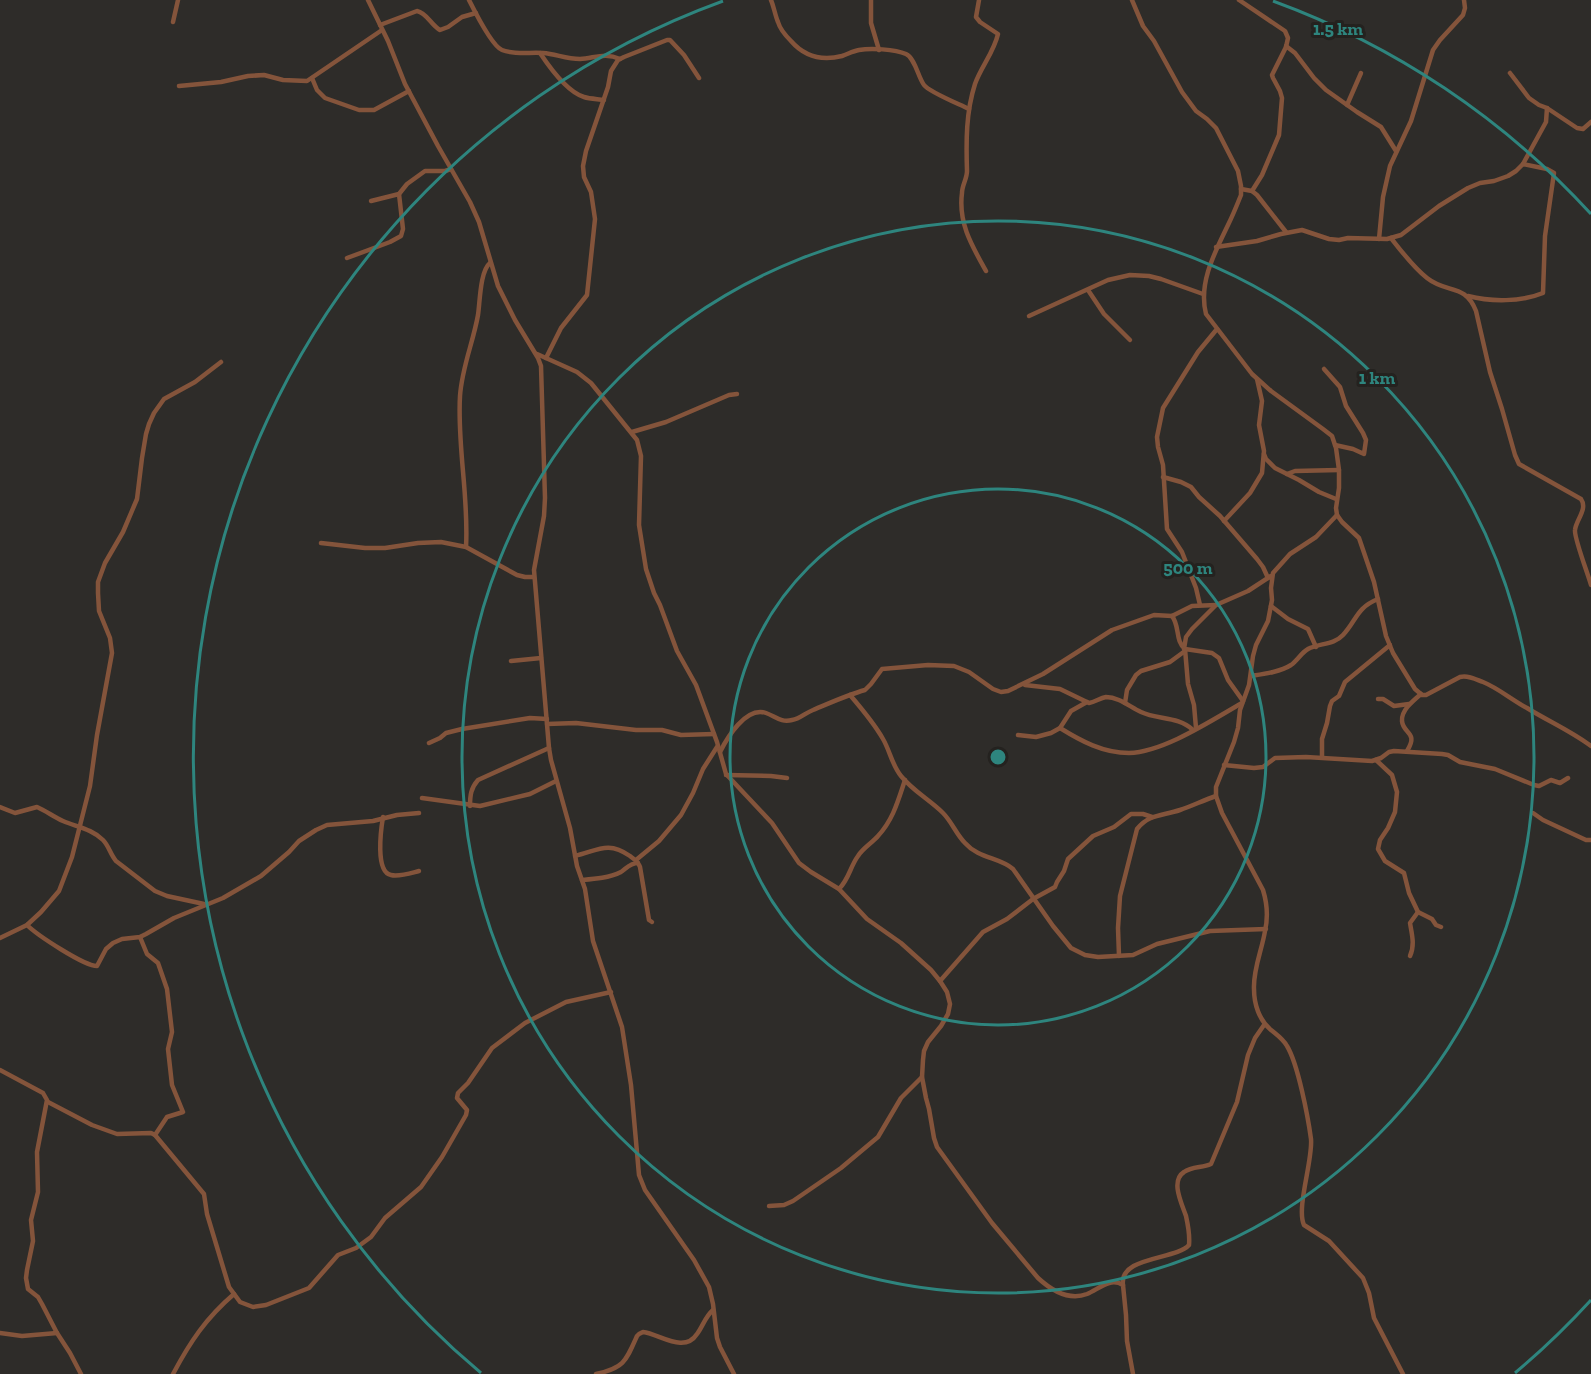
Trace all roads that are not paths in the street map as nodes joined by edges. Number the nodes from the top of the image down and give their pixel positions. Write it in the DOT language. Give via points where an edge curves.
graph roads {
  1 [pos="178,0"];
  2 [pos="368,0"];
  3 [pos="469,0"];
  4 [pos="771,0"];
  5 [pos="871,0"];
  6 [pos="979,0"];
  7 [pos="1132,0"];
  8 [pos="1239,0"];
  9 [pos="1464,0"];
  10 [pos="476,13"];
  11 [pos="173,22"];
  12 [pos="381,27"];
  13 [pos="1286,46"];
  14 [pos="879,50"];
  15 [pos="540,53"];
  16 [pos="620,59"];
  17 [pos="1361,73"];
  18 [pos="1510,73"];
  19 [pos="312,78"];
  20 [pos="699,78"];
  21 [pos="179,86"];
  22 [pos="409,91"];
  23 [pos="604,100"];
  24 [pos="1347,105"];
  25 [pos="1547,108"];
  26 [pos="969,110"];
  27 [pos="1591,122"];
  28 [pos="1396,151"];
  29 [pos="1523,164"];
  30 [pos="451,169"];
  31 [pos="1241,189"];
  32 [pos="1252,191"];
  33 [pos="399,194"];
  34 [pos="370,201"];
  35 [pos="1286,232"];
  36 [pos="1391,238"];
  37 [pos="1379,239"];
  38 [pos="1216,247"];
  39 [pos="347,258"];
  40 [pos="490,263"];
  41 [pos="986,271"];
  42 [pos="1088,290"];
  43 [pos="1203,294"];
  44 [pos="1468,296"];
  45 [pos="1029,316"];
  46 [pos="1217,329"];
  47 [pos="1130,340"];
  48 [pos="536,354"];
  49 [pos="546,358"];
  50 [pos="221,362"];
  51 [pos="1324,369"];
  52 [pos="1257,379"];
  53 [pos="738,393"];
  54 [pos="632,432"];
  55 [pos="1335,445"];
  56 [pos="1264,454"];
  57 [pos="1339,470"];
  58 [pos="1287,474"];
  59 [pos="1163,477"];
  60 [pos="1336,499"];
  61 [pos="1337,514"];
  62 [pos="1224,521"];
  63 [pos="321,543"];
  64 [pos="466,547"];
  65 [pos="1271,576"];
  66 [pos="534,577"];
  67 [pos="1591,585"];
  68 [pos="1378,599"];
  69 [pos="1200,604"];
  70 [pos="1216,605"];
  71 [pos="1271,606"];
  72 [pos="1172,616"];
  73 [pos="1390,645"];
  74 [pos="1316,647"];
  75 [pos="1185,650"];
  76 [pos="541,658"];
  77 [pos="511,661"];
  78 [pos="1251,676"];
  79 [pos="1023,684"];
  80 [pos="1421,694"];
  81 [pos="850,695"];
  82 [pos="1378,699"];
  83 [pos="1087,702"];
  84 [pos="1243,702"];
  85 [pos="1125,703"];
  86 [pos="1411,703"];
  87 [pos="547,721"];
  88 [pos="1060,728"];
  89 [pos="1195,729"];
  90 [pos="714,734"];
  91 [pos="1018,735"];
  92 [pos="429,743"];
  93 [pos="1591,746"];
  94 [pos="549,748"];
  95 [pos="718,749"];
  96 [pos="1407,751"];
  97 [pos="1322,757"];
  98 [pos="1376,760"];
  99 [pos="1224,765"];
  100 [pos="726,775"];
  101 [pos="787,778"];
  102 [pos="1568,778"];
  103 [pos="905,780"];
  104 [pos="556,781"];
  105 [pos="1216,795"];
  106 [pos="422,798"];
  107 [pos="470,806"];
  108 [pos="0,807"];
  109 [pos="419,813"];
  110 [pos="1533,813"];
  111 [pos="1152,817"];
  112 [pos="383,818"];
  113 [pos="80,826"];
  114 [pos="1591,840"];
  115 [pos="575,856"];
  116 [pos="637,861"];
  117 [pos="419,871"];
  118 [pos="582,880"];
  119 [pos="839,889"];
  120 [pos="1033,899"];
  121 [pos="207,904"];
  122 [pos="1418,912"];
  123 [pos="652,922"];
  124 [pos="27,925"];
  125 [pos="1441,927"];
  126 [pos="1266,929"];
  127 [pos="140,937"];
  128 [pos="0,938"];
  129 [pos="1410,956"];
  130 [pos="1119,957"];
  131 [pos="940,981"];
  132 [pos="611,992"];
  133 [pos="1264,1024"];
  134 [pos="0,1070"];
  135 [pos="922,1077"];
  136 [pos="48,1102"];
  137 [pos="156,1135"];
  138 [pos="769,1206"];
  139 [pos="1123,1285"];
  140 [pos="234,1294"];
  141 [pos="713,1310"];
  142 [pos="0,1333"];
  143 [pos="57,1333"];
  144 [pos="81,1374"];
  145 [pos="173,1374"];
  146 [pos="596,1374"];
  147 [pos="734,1374"];
  148 [pos="1132,1374"];
  149 [pos="1403,1374"];
  1 -- 11 [label="street"];
  2 -- 12 [label="street"];
  3 -- 10 [label="street"];
  4 -- 14 [label="street" via="778,23 806,54 831,57 858,50"];
  5 -- 14 [label="street" via="871,22"];
  6 -- 26 [label="street" via="976,17 998,33 980,72"];
  7 -- 31 [label="street" via="1182,92 1216,128 1238,171"];
  8 -- 13 [label="street" via="1285,31"];
  9 -- 28 [label="street" via="1463,15 1433,50 1411,121"];
  10 -- 12 [label="street" via="462,16 440,30 417,11"];
  10 -- 15 [label="street" via="492,42 502,50"];
  12 -- 19 [label="street"];
  12 -- 22 [label="street"];
  13 -- 24 [label="street" via="1320,84"];
  13 -- 32 [label="street" via="1272,75 1282,98 1279,135"];
  14 -- 26 [label="street" via="906,54 924,86"];
  15 -- 16 [label="street" via="568,59 607,54"];
  15 -- 23 [label="street" via="576,93"];
  16 -- 20 [label="street" via="670,40"];
  16 -- 23 [label="street" via="611,71"];
  17 -- 24 [label="street"];
  18 -- 25 [label="street" via="1529,98"];
  19 -- 21 [label="street" via="298,81 264,75"];
  19 -- 22 [label="street" via="316,90 325,98 359,111 374,110"];
  22 -- 30 [label="street"];
  23 -- 49 [label="street" via="583,166 595,219 587,295 561,328"];
  24 -- 28 [label="street" via="1381,127"];
  25 -- 27 [label="street" via="1580,129"];
  25 -- 29 [label="street" via="1546,122"];
  26 -- 41 [label="street" via="967,177 961,205 968,238"];
  28 -- 37 [label="street" via="1383,197"];
  29 -- 36 [label="street" via="1508,176 1468,188"];
  29 -- 44 [label="street" via="1554,173 1543,293 1521,300"];
  30 -- 33 [label="street" via="425,171"];
  30 -- 40 [label="street" via="479,222"];
  31 -- 32 [label="street"];
  31 -- 38 [label="street"];
  32 -- 35 [label="street"];
  33 -- 34 [label="street"];
  33 -- 39 [label="street" via="401,236"];
  35 -- 37 [label="street" via="1302,230 1329,239"];
  35 -- 38 [label="street"];
  36 -- 37 [label="street"];
  36 -- 44 [label="street" via="1426,277"];
  38 -- 43 [label="street"];
  40 -- 48 [label="street" via="498,286"];
  40 -- 64 [label="street" via="483,276 460,396"];
  42 -- 43 [label="street" via="1130,275 1161,279"];
  42 -- 45 [label="street"];
  42 -- 47 [label="street" via="1104,314"];
  43 -- 46 [label="street" via="1206,314"];
  44 -- 67 [label="street" via="1476,311 1490,372 1519,464 1584,503 1574,533"];
  46 -- 52 [label="street"];
  46 -- 59 [label="street" via="1163,408 1157,437"];
  48 -- 49 [label="street"];
  48 -- 66 [label="street" via="542,372 545,498"];
  49 -- 54 [label="street" via="591,383"];
  50 -- 113 [label="street" via="164,399 154,413 146,434 137,499 98,582 99,610 112,653"];
  51 -- 55 [label="street" via="1340,387 1366,441 1364,454"];
  52 -- 55 [label="street" via="1329,433"];
  52 -- 56 [label="street"];
  53 -- 54 [label="street"];
  54 -- 90 [label="street" via="640,456 639,525 646,569"];
  55 -- 57 [label="street"];
  56 -- 58 [label="street" via="1275,468"];
  56 -- 62 [label="street" via="1259,480"];
  57 -- 58 [label="street"];
  57 -- 60 [label="street"];
  58 -- 60 [label="street"];
  59 -- 62 [label="street" via="1191,487"];
  59 -- 69 [label="street" via="1167,529 1182,552"];
  60 -- 61 [label="street"];
  61 -- 65 [label="street" via="1316,537 1290,554"];
  61 -- 68 [label="street" via="1359,538"];
  62 -- 65 [label="street"];
  63 -- 64 [label="street" via="385,548 441,542"];
  64 -- 66 [label="street" via="518,575"];
  65 -- 70 [label="street"];
  65 -- 71 [label="street"];
  66 -- 76 [label="street"];
  68 -- 73 [label="street"];
  68 -- 74 [label="street" via="1364,606 1338,639"];
  69 -- 70 [label="street"];
  69 -- 72 [label="street"];
  70 -- 75 [label="street" via="1186,637"];
  71 -- 74 [label="street" via="1308,629"];
  71 -- 78 [label="street" via="1252,656"];
  72 -- 75 [label="street"];
  72 -- 79 [label="street" via="1149,616 1112,630"];
  73 -- 80 [label="street" via="1409,681"];
  73 -- 97 [label="street" via="1346,682 1332,701 1322,739"];
  74 -- 78 [label="street" via="1283,669"];
  75 -- 84 [label="street" via="1212,652 1219,658"];
  75 -- 85 [label="street" via="1170,662 1136,675"];
  75 -- 89 [label="street"];
  76 -- 77 [label="street"];
  76 -- 87 [label="street"];
  78 -- 84 [label="street"];
  79 -- 81 [label="street" via="1001,692 963,668 928,665 882,669 865,690"];
  79 -- 83 [label="street" via="1060,689"];
  80 -- 86 [label="street"];
  80 -- 93 [label="street" via="1432,693 1460,677 1473,678"];
  81 -- 95 [label="street" via="793,720 778,720 759,711 751,713 732,729"];
  81 -- 103 [label="street" via="882,738"];
  82 -- 86 [label="street" via="1394,706"];
  83 -- 85 [label="street" via="1107,697"];
  83 -- 88 [label="street" via="1071,711"];
  84 -- 89 [label="street"];
  84 -- 99 [label="street"];
  85 -- 89 [label="street" via="1142,713 1183,722"];
  86 -- 96 [label="street" via="1402,722 1412,740"];
  87 -- 90 [label="street" via="681,735"];
  87 -- 92 [label="street" via="530,718 462,729"];
  87 -- 94 [label="street"];
  88 -- 89 [label="street" via="1088,745 1129,753 1149,750"];
  88 -- 91 [label="street" via="1036,737"];
  90 -- 95 [label="street"];
  94 -- 104 [label="street"];
  94 -- 107 [label="street" via="478,780 470,794"];
  95 -- 100 [label="street"];
  95 -- 116 [label="street" via="703,769 681,815"];
  96 -- 98 [label="street" via="1389,752"];
  96 -- 102 [label="street" via="1448,755 1534,786 1551,780 1560,783"];
  97 -- 98 [label="street"];
  97 -- 99 [label="street" via="1275,758 1254,768"];
  98 -- 122 [label="street" via="1392,775 1397,792 1395,812 1378,849 1384,861 1404,873"];
  99 -- 105 [label="street"];
  100 -- 101 [label="street"];
  100 -- 119 [label="street" via="772,823 799,863"];
  103 -- 119 [label="street" via="887,825 859,853"];
  103 -- 120 [label="street" via="943,813 966,845 1013,869"];
  104 -- 107 [label="street" via="518,798"];
  104 -- 115 [label="street"];
  105 -- 111 [label="street" via="1182,810"];
  105 -- 126 [label="street" via="1227,825 1263,890"];
  106 -- 107 [label="street"];
  108 -- 113 [label="street" via="15,813 37,807"];
  109 -- 112 [label="street"];
  110 -- 114 [label="street"];
  111 -- 120 [label="street" via="1131,814 1093,836 1068,859 1055,887"];
  111 -- 130 [label="street" via="1137,829 1121,887"];
  112 -- 117 [label="street" via="384,870 393,876"];
  112 -- 121 [label="street" via="316,830 261,876"];
  113 -- 121 [label="street" via="105,842 116,861 155,891"];
  113 -- 124 [label="street" via="59,891"];
  115 -- 116 [label="street" via="606,847"];
  115 -- 118 [label="street"];
  116 -- 118 [label="street" via="603,878"];
  116 -- 123 [label="street"];
  118 -- 132 [label="street" via="593,941"];
  119 -- 131 [label="street" via="867,919 901,943"];
  120 -- 130 [label="street" via="1071,948 1084,955"];
  120 -- 131 [label="street" via="983,932"];
  121 -- 127 [label="street"];
  122 -- 125 [label="street"];
  122 -- 129 [label="street" via="1410,923"];
  124 -- 127 [label="street" via="94,966 113,943"];
  124 -- 128 [label="street"];
  126 -- 130 [label="street" via="1210,931"];
  126 -- 133 [label="street" via="1254,989"];
  127 -- 137 [label="street" via="147,954 158,963 167,989 172,1085 183,1112 167,1117"];
  131 -- 135 [label="street" via="947,992 949,1010 924,1051"];
  132 -- 140 [label="street" via="566,1002 525,1023 492,1047 458,1093 467,1113 421,1187 385,1218 371,1237 338,1255 309,1288 253,1307 240,1302"];
  132 -- 141 [label="street" via="625,1045 641,1181 703,1274"];
  133 -- 139 [label="street" via="1248,1055 1237,1102 1211,1164 1179,1176 1178,1193 1189,1245 1135,1266 1123,1275"];
  133 -- 149 [label="street" via="1288,1046 1304,1102 1311,1140 1302,1223 1329,1241 1363,1278 1374,1318"];
  134 -- 136 [label="street" via="43,1093"];
  135 -- 138 [label="street" via="901,1098 878,1137 860,1154 793,1201"];
  135 -- 139 [label="street" via="937,1148 1038,1278 1063,1295 1086,1294 1112,1281"];
  136 -- 137 [label="street" via="117,1134"];
  136 -- 143 [label="street" via="38,1152 38,1192 31,1220 33,1242 26,1278 28,1289 38,1297"];
  137 -- 140 [label="street" via="204,1194 223,1269"];
  139 -- 148 [label="street"];
  140 -- 145 [label="street" via="199,1329"];
  141 -- 146 [label="street" via="696,1336 688,1341 680,1343 643,1332 624,1362"];
  141 -- 147 [label="street" via="720,1347"];
  142 -- 143 [label="street"];
  143 -- 144 [label="street"];
}
